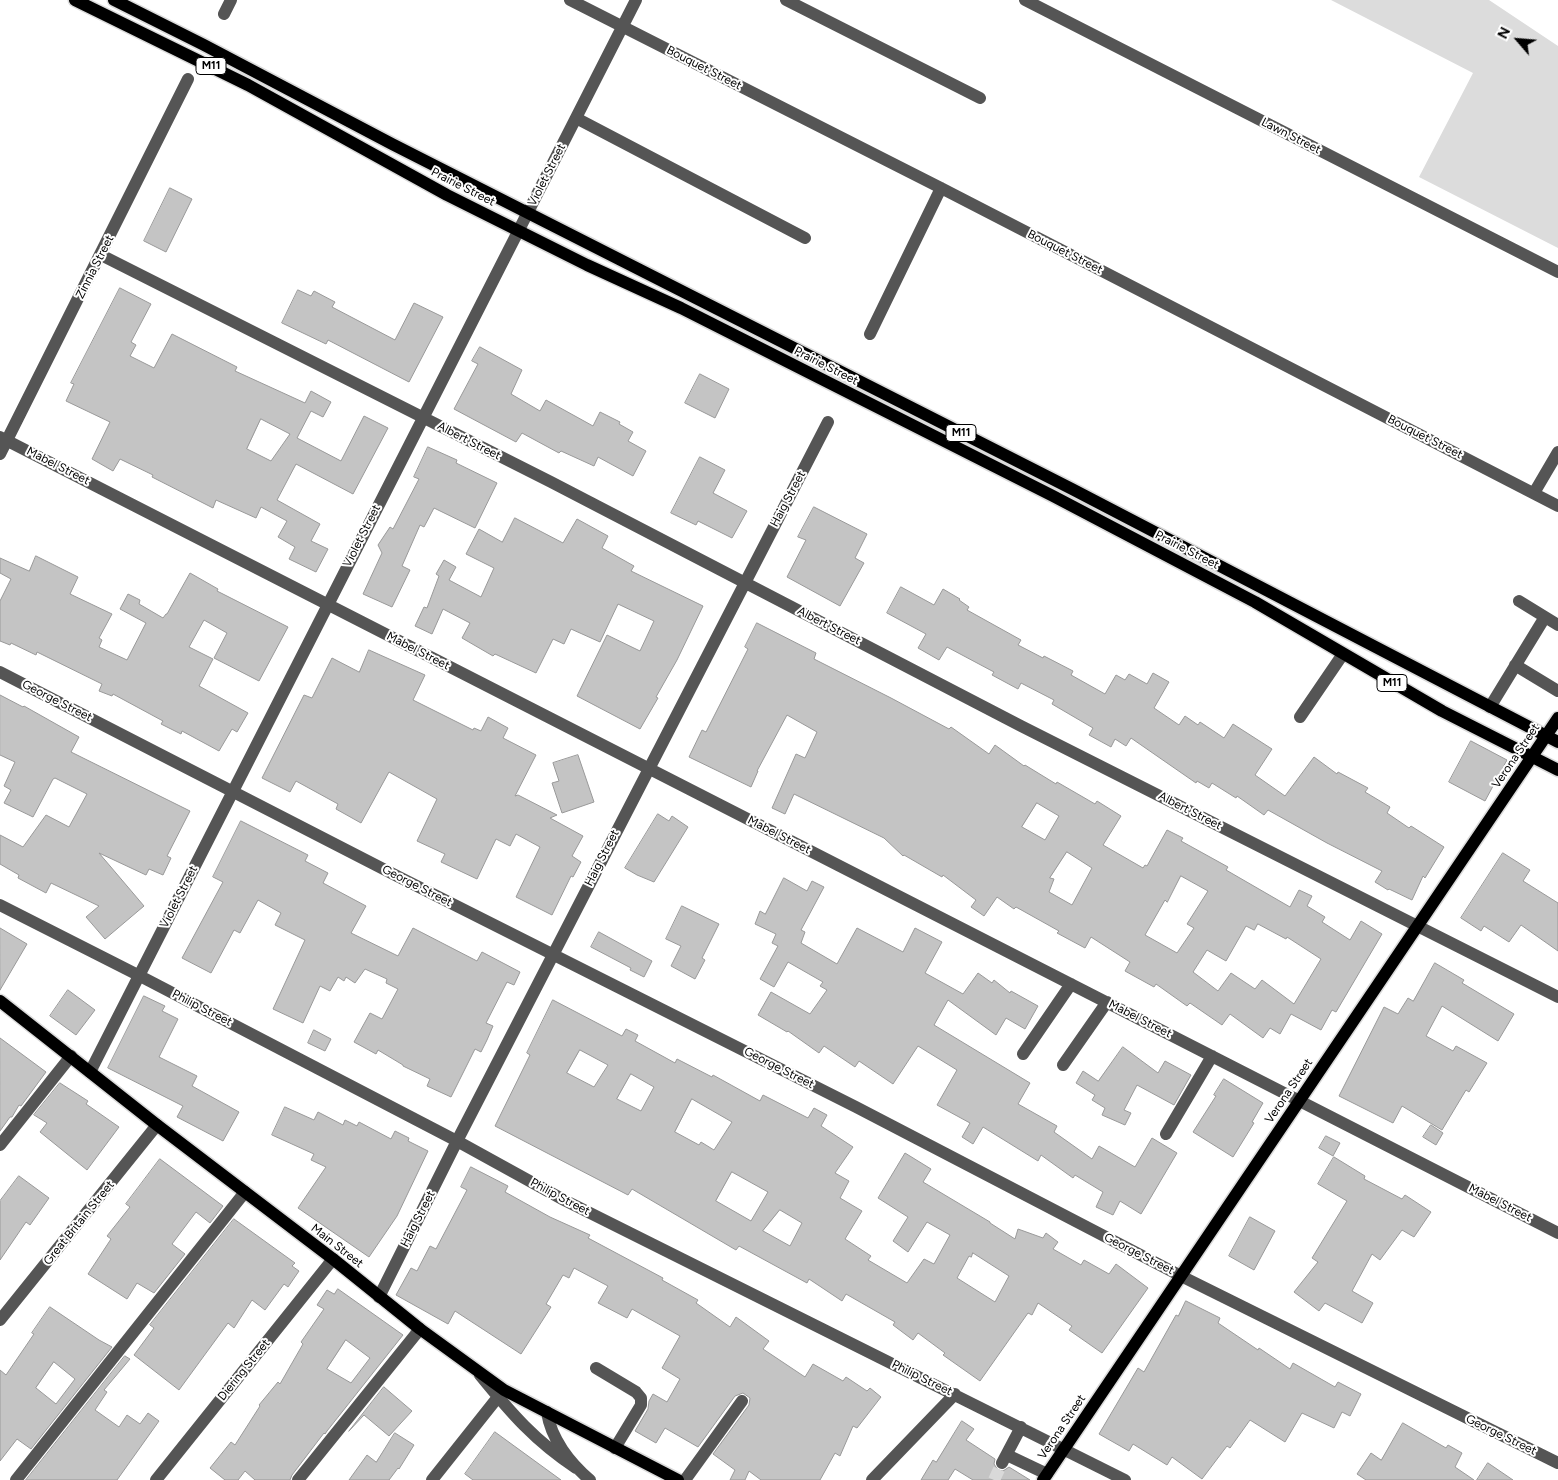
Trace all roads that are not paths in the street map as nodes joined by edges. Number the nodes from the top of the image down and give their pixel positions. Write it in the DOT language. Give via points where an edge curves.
graph roads {
  1 [pos="75,0"];
  2 [pos="114,0"];
  3 [pos="231,0"];
  4 [pos="570,0"];
  5 [pos="636,0"];
  6 [pos="786,0"];
  7 [pos="1025,0"];
  8 [pos="224,14"];
  9 [pos="622,26"];
  10 [pos="188,80"];
  11 [pos="980,98"];
  12 [pos="576,118"];
  13 [pos="941,188"];
  14 [pos="527,213"];
  15 [pos="518,230"];
  16 [pos="805,238"];
  17 [pos="101,255"];
  18 [pos="1558,272"];
  19 [pos="870,334"];
  20 [pos="422,418"];
  21 [pos="828,422"];
  22 [pos="4,438"];
  23 [pos="1558,452"];
  24 [pos="0,454"];
  25 [pos="1534,494"];
  26 [pos="1558,506"];
  27 [pos="744,582"];
  28 [pos="1519,601"];
  29 [pos="327,604"];
  30 [pos="1545,617"];
  31 [pos="1558,625"];
  32 [pos="1343,654"];
  33 [pos="1515,665"];
  34 [pos="0,672"];
  35 [pos="1558,691"];
  36 [pos="1490,707"];
  37 [pos="1300,717"];
  38 [pos="1558,718"];
  39 [pos="1546,736"];
  40 [pos="1558,742"];
  41 [pos="1532,757"];
  42 [pos="648,769"];
  43 [pos="1558,770"];
  44 [pos="232,792"];
  45 [pos="0,905"];
  46 [pos="1417,926"];
  47 [pos="553,954"];
  48 [pos="138,975"];
  49 [pos="1067,982"];
  50 [pos="1558,998"];
  51 [pos="0,1001"];
  52 [pos="1107,1002"];
  53 [pos="1019,1051"];
  54 [pos="71,1056"];
  55 [pos="1212,1056"];
  56 [pos="1063,1065"];
  57 [pos="90,1072"];
  58 [pos="1300,1100"];
  59 [pos="157,1125"];
  60 [pos="1166,1134"];
  61 [pos="457,1141"];
  62 [pos="0,1145"];
  63 [pos="245,1192"];
  64 [pos="1558,1233"];
  65 [pos="333,1259"];
  66 [pos="1181,1276"];
  67 [pos="379,1297"];
  68 [pos="0,1320"];
  69 [pos="420,1329"];
  70 [pos="596,1368"];
  71 [pos="501,1394"];
  72 [pos="955,1394"];
  73 [pos="742,1401"];
  74 [pos="547,1412"];
  75 [pos="1020,1427"];
  76 [pos="615,1448"];
  77 [pos="1064,1449"];
  78 [pos="1558,1463"];
  79 [pos="581,1475"];
  80 [pos="1045,1477"];
  81 [pos="16,1480"];
  82 [pos="156,1480"];
  83 [pos="298,1480"];
  84 [pos="432,1480"];
  85 [pos="678,1480"];
  86 [pos="685,1480"];
  87 [pos="872,1480"];
  88 [pos="1125,1480"];
  1 -- 15 [label="main road, Prairie Street / M11" via="248,85 447,195"];
  2 -- 14 [label="main road, Prairie Street / M11"];
  3 -- 8 [label="street"];
  4 -- 9 [label="street, Bouquet Street"];
  5 -- 9 [label="street, Violet Street"];
  6 -- 11 [label="street"];
  7 -- 18 [label="street, Lawn Street"];
  9 -- 12 [label="street, Violet Street"];
  9 -- 13 [label="street, Bouquet Street"];
  10 -- 17 [label="street, Zinnia Street"];
  12 -- 14 [label="street, Violet Street"];
  12 -- 16 [label="street"];
  13 -- 19 [label="street"];
  13 -- 25 [label="street, Bouquet Street"];
  14 -- 15 [label="street, Violet Street"];
  14 -- 36 [label="main road, Prairie Street / M11" via="1072,489"];
  15 -- 20 [label="street, Violet Street"];
  15 -- 32 [label="main road, Prairie Street / M11" via="1045,491 1255,602"];
  17 -- 20 [label="street, Albert Street"];
  17 -- 22 [label="street, Zinnia Street"];
  20 -- 27 [label="street, Albert Street"];
  20 -- 29 [label="street, Violet Street"];
  21 -- 27 [label="street, Haig Street"];
  22 -- 24 [label="street, Zinnia Street"];
  22 -- 29 [label="street, Mabel Street"];
  23 -- 25 [label="street"];
  25 -- 26 [label="street, Bouquet Street"];
  27 -- 42 [label="street, Haig Street"];
  27 -- 46 [label="street, Albert Street"];
  28 -- 30 [label="street"];
  29 -- 42 [label="street, Mabel Street"];
  29 -- 44 [label="street, Violet Street"];
  30 -- 31 [label="street"];
  30 -- 33 [label="street"];
  32 -- 37 [label="street"];
  32 -- 41 [label="main road, Prairie Street / M11" via="1442,711"];
  33 -- 35 [label="street"];
  33 -- 36 [label="street"];
  34 -- 44 [label="street, George Street"];
  36 -- 39 [label="main road, Prairie Street / M11"];
  38 -- 39 [label="main road, Verona Street"];
  39 -- 40 [label="main road, Prairie Street / M11"];
  39 -- 41 [label="main road, Verona Street"];
  41 -- 43 [label="main road, Prairie Street / M11"];
  41 -- 46 [label="main road, Verona Street"];
  42 -- 47 [label="street, Haig Street"];
  42 -- 49 [label="street, Mabel Street"];
  44 -- 47 [label="street, George Street"];
  44 -- 48 [label="street, Violet Street"];
  45 -- 48 [label="street, Philip Street"];
  46 -- 50 [label="street, Albert Street"];
  46 -- 58 [label="main road, Verona Street"];
  47 -- 61 [label="street, Haig Street"];
  47 -- 66 [label="street, George Street"];
  48 -- 57 [label="street, Violet Street"];
  48 -- 61 [label="street, Philip Street"];
  49 -- 52 [label="street, Mabel Street"];
  49 -- 53 [label="street"];
  51 -- 54 [label="main road, Main Street"];
  52 -- 55 [label="street, Mabel Street"];
  52 -- 56 [label="street"];
  54 -- 57 [label="main road, Main Street"];
  54 -- 62 [label="street"];
  55 -- 58 [label="street, Mabel Street"];
  55 -- 60 [label="street"];
  57 -- 59 [label="main road, Main Street"];
  58 -- 64 [label="street, Mabel Street"];
  58 -- 66 [label="main road, Verona Street"];
  59 -- 63 [label="main road, Main Street"];
  59 -- 68 [label="street, Great Britain Street"];
  61 -- 67 [label="street, Haig Street"];
  61 -- 72 [label="street, Philip Street" via="564,1200"];
  63 -- 65 [label="main road, Main Street"];
  63 -- 81 [label="street"];
  65 -- 67 [label="main road, Main Street"];
  65 -- 82 [label="street, Diering Street"];
  66 -- 77 [label="main road, Verona Street"];
  66 -- 78 [label="street, George Street"];
  67 -- 69 [label="main road, Main Street"];
  69 -- 71 [label="main road, Main Street" via="477,1370"];
  69 -- 83 [label="street"];
  70 -- 76 [label="street" via="641,1398 641,1405"];
  71 -- 74 [label="main road, Main Street"];
  71 -- 79 [label="street" via="512,1415"];
  71 -- 84 [label="street"];
  72 -- 75 [label="street, Philip Street"];
  72 -- 87 [label="street"];
  73 -- 86 [label="street"];
  74 -- 76 [label="main road, Main Street"];
  74 -- 79 [label="street" via="554,1436"];
  75 -- 77 [label="street, Philip Street"];
  75 -- 80 [label="street" via="1005,1459"];
  76 -- 85 [label="main road, Main Street"];
  77 -- 80 [label="main road, Verona Street"];
  77 -- 88 [label="street, Philip Street"];
}
